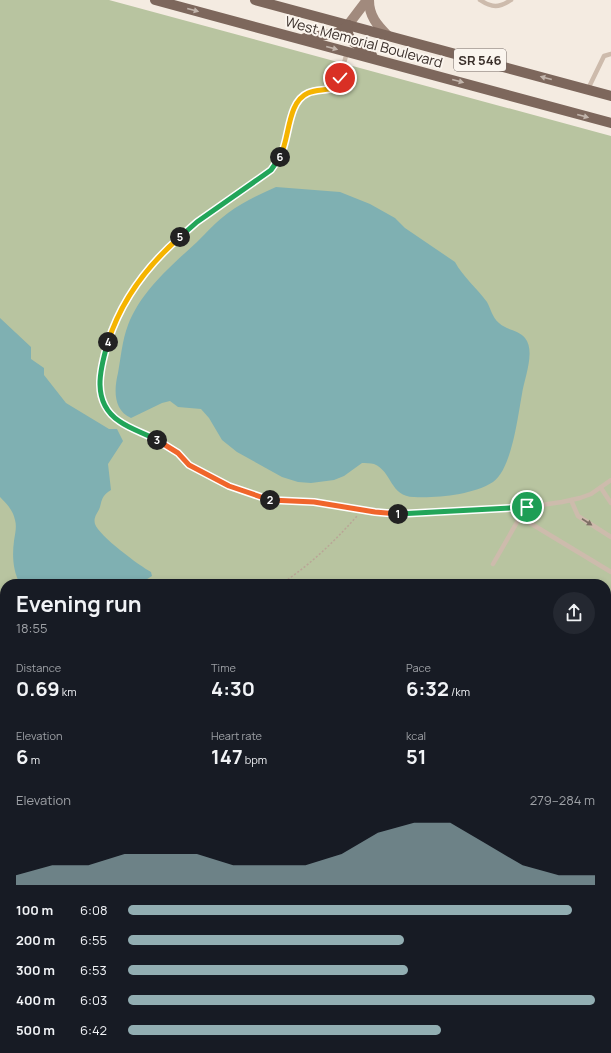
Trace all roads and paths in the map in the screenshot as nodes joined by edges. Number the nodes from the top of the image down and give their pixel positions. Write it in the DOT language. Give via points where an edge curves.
graph roads {
  1 [pos="155,0"];
  2 [pos="255,0"];
  3 [pos="368,0"];
  4 [pos="480,0"];
  5 [pos="511,0"];
  6 [pos="348,25"];
  7 [pos="388,36"];
  8 [pos="297,38"];
  9 [pos="347,52"];
  10 [pos="611,54"];
  11 [pos="374,59"];
  12 [pos="588,89"];
  13 [pos="611,96"];
  14 [pos="611,123"];
  15 [pos="611,480"];
  16 [pos="601,488"];
  17 [pos="571,500"];
  18 [pos="611,503"];
  19 [pos="527,507"];
  20 [pos="362,510"];
  21 [pos="520,517"];
  22 [pos="611,537"];
  23 [pos="493,564"];
  24 [pos="611,572"];
  25 [pos="288,579"];
  1 -- 8 [label="main road, West Memorial Boulevard / SR 546, one-way"];
  2 -- 6 [label="main road, SR 546"];
  3 -- 6 [label="street"];
  3 -- 7 [label="street" via="372,16"];
  4 -- 5 [label="lane" via="488,6 499,6"];
  6 -- 7 [label="main road, West Memorial Boulevard / SR 546"];
  6 -- 8 [label="main road" via="338,33"];
  6 -- 11 [label="main road" via="352,41 369,51"];
  12 -- 7 [label="main road, West Memorial Boulevard / SR 546, one-way"];
  8 -- 9 [label="main road, West Memorial Boulevard / SR 546, one-way"];
  9 -- 11 [label="main road, West Memorial Boulevard / SR 546"];
  9 -- 20 [label="lane" via="336,87 308,93 297,101 282,154 271,170 192,226 162,255 135,287 117,316 106,349 99,384 104,405 113,416 178,453 189,465 229,486 272,501 314,502"];
  10 -- 12 [label="lane" via="604,56"];
  11 -- 14 [label="main road, West Memorial Boulevard / SR 546, one-way"];
  12 -- 13 [label="main road, West Memorial Boulevard / SR 546"];
  15 -- 16 [label="lane"];
  16 -- 17 [label="lane"];
  16 -- 18 [label="lane"];
  17 -- 19 [label="lane"];
  17 -- 22 [label="lane, one-way" via="578,516"];
  19 -- 20 [label="lane" via="400,514"];
  19 -- 21 [label="lane"];
  20 -- 25 [label="path" via="334,542"];
  21 -- 23 [label="lane"];
  21 -- 24 [label="lane"];
}
